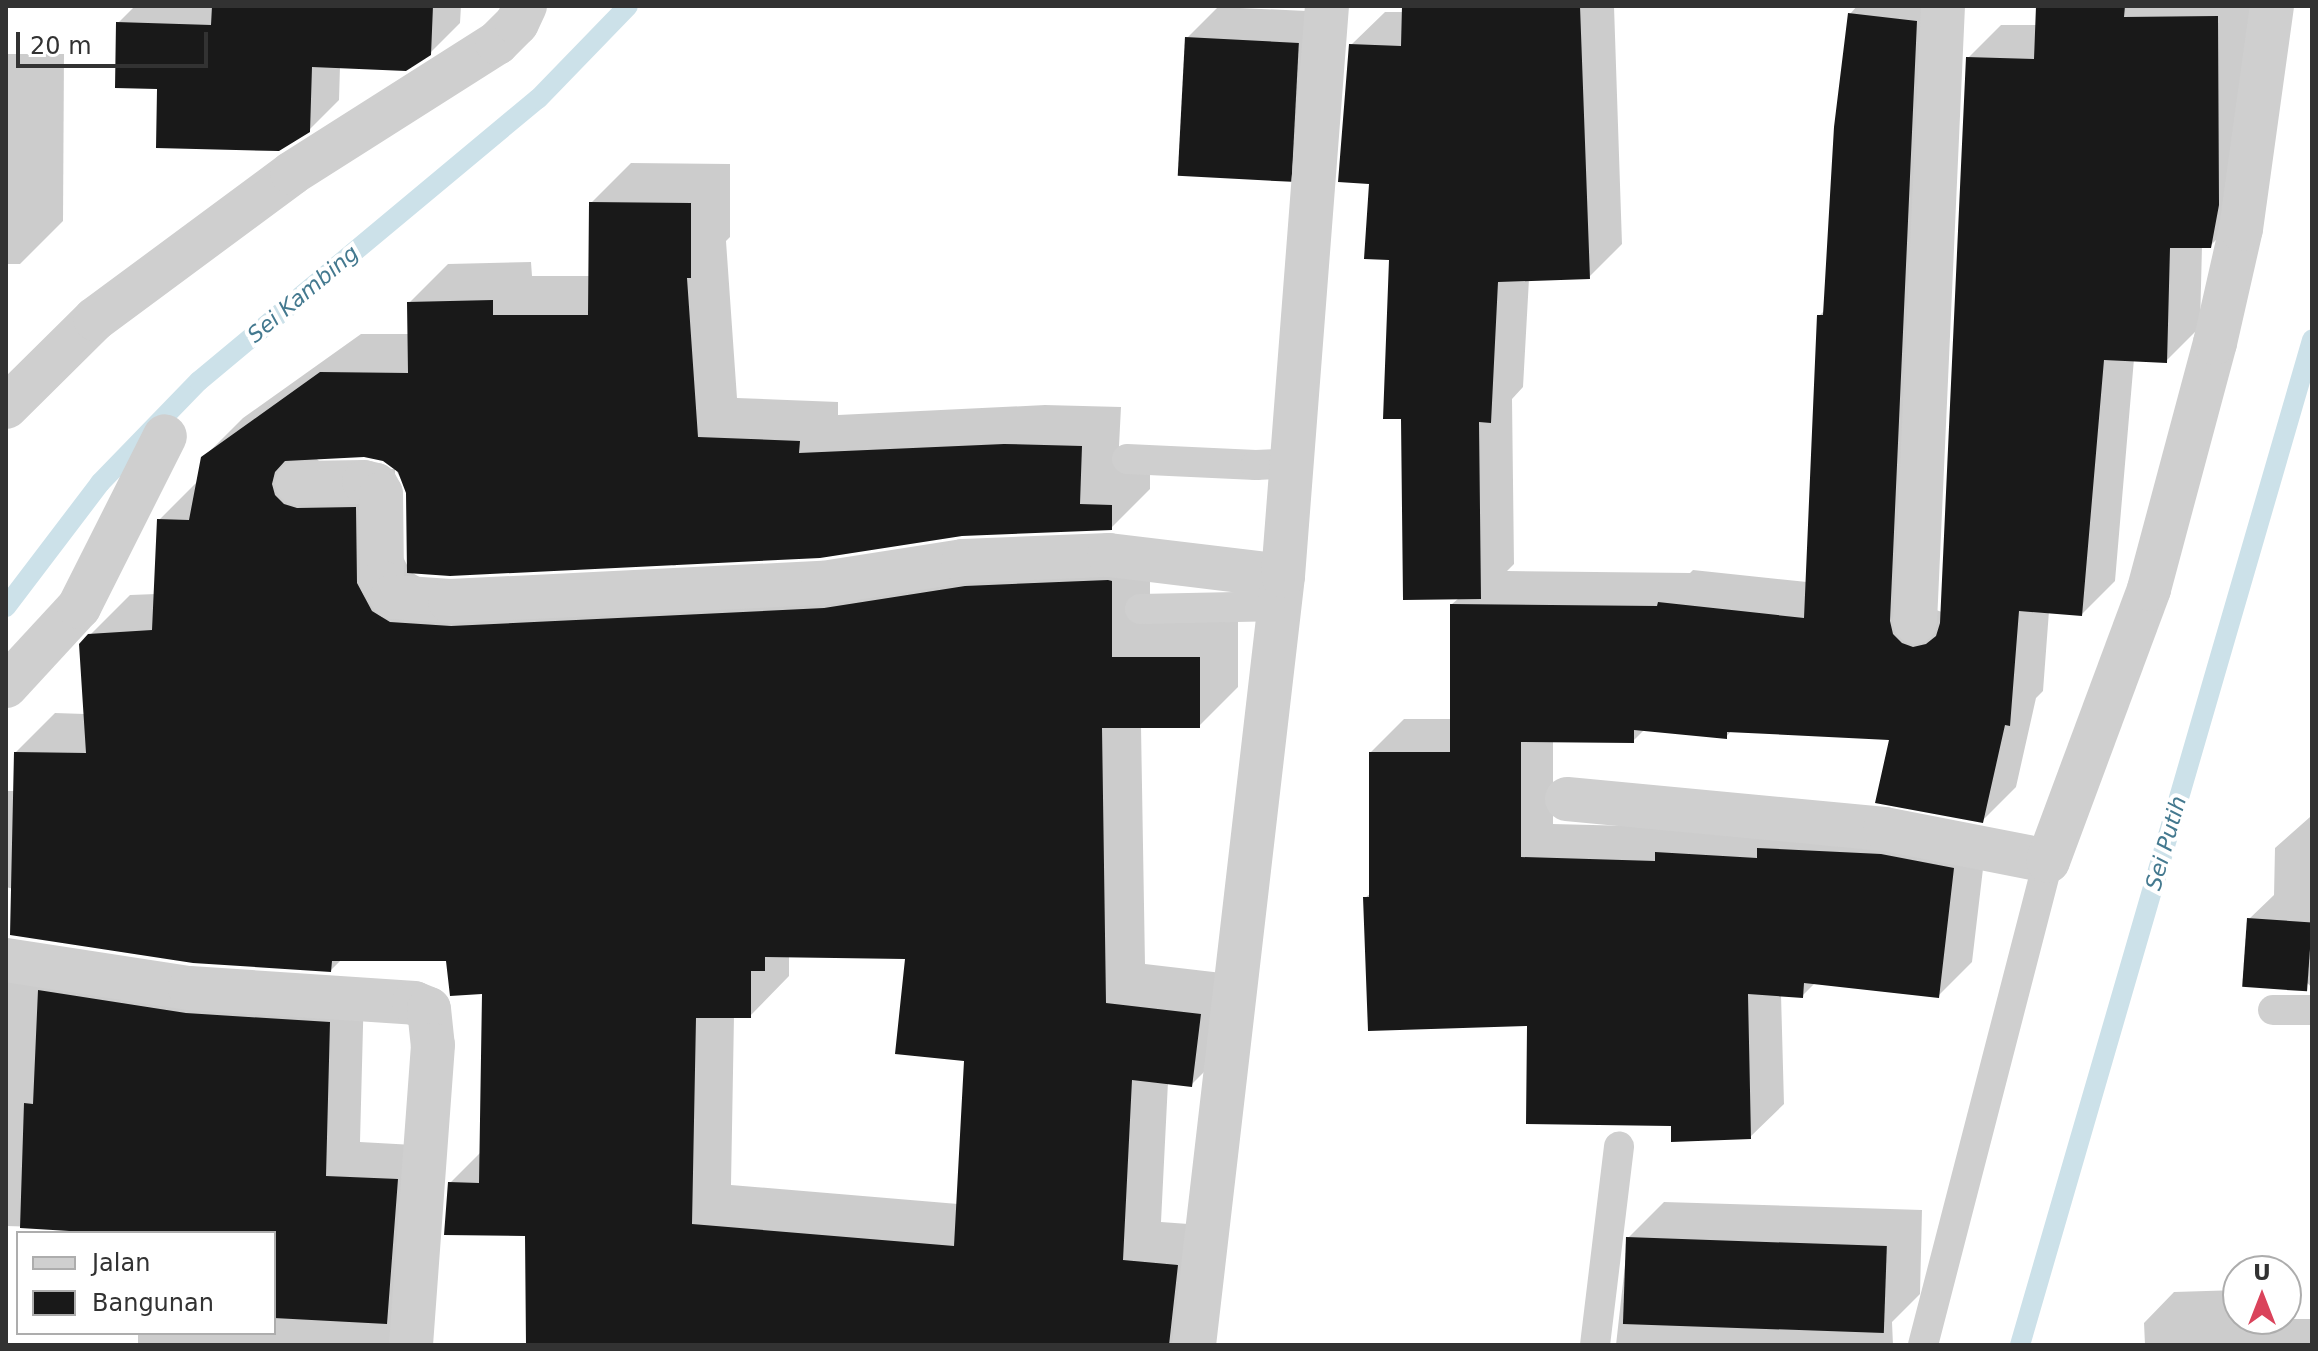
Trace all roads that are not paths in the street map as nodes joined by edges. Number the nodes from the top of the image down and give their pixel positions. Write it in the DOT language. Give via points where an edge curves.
graph roads {
  1 [pos="525,6"];
  2 [pos="1327,6"];
  3 [pos="1943,6"];
  4 [pos="2272,6"];
  5 [pos="6,407"];
  6 [pos="165,436"];
  7 [pos="1127,459"];
  8 [pos="1291,463"];
  9 [pos="297,483"];
  10 [pos="1281,591"];
  11 [pos="1140,609"];
  12 [pos="1915,622"];
  13 [pos="6,686"];
  14 [pos="1567,799"];
  15 [pos="2048,861"];
  16 [pos="6,960"];
  17 [pos="2273,1010"];
  18 [pos="2312,1010"];
  19 [pos="1619,1146"];
  20 [pos="411,1345"];
  21 [pos="1194,1345"];
  22 [pos="1595,1345"];
  23 [pos="1923,1345"];
  1 -- 5 [label="street" via="497,43 292,173 95,319"];
  2 -- 8 [label="street"];
  3 -- 12 [label="street"];
  4 -- 15 [label="street" via="2241,229 2211,358 2149,589"];
  6 -- 13 [label="street" via="79,607"];
  7 -- 8 [label="lane"];
  8 -- 10 [label="street"];
  9 -- 10 [label="street" via="376,485 381,494 382,582 392,597 450,601 823,583 963,561 1109,555"];
  10 -- 11 [label="lane"];
  10 -- 21 [label="street"];
  14 -- 15 [label="street" via="1885,829"];
  15 -- 23 [label="lane"];
  16 -- 20 [label="street" via="190,988 414,1003 429,1009 433,1045"];
  17 -- 18 [label="lane"];
  19 -- 22 [label="lane"];
}
